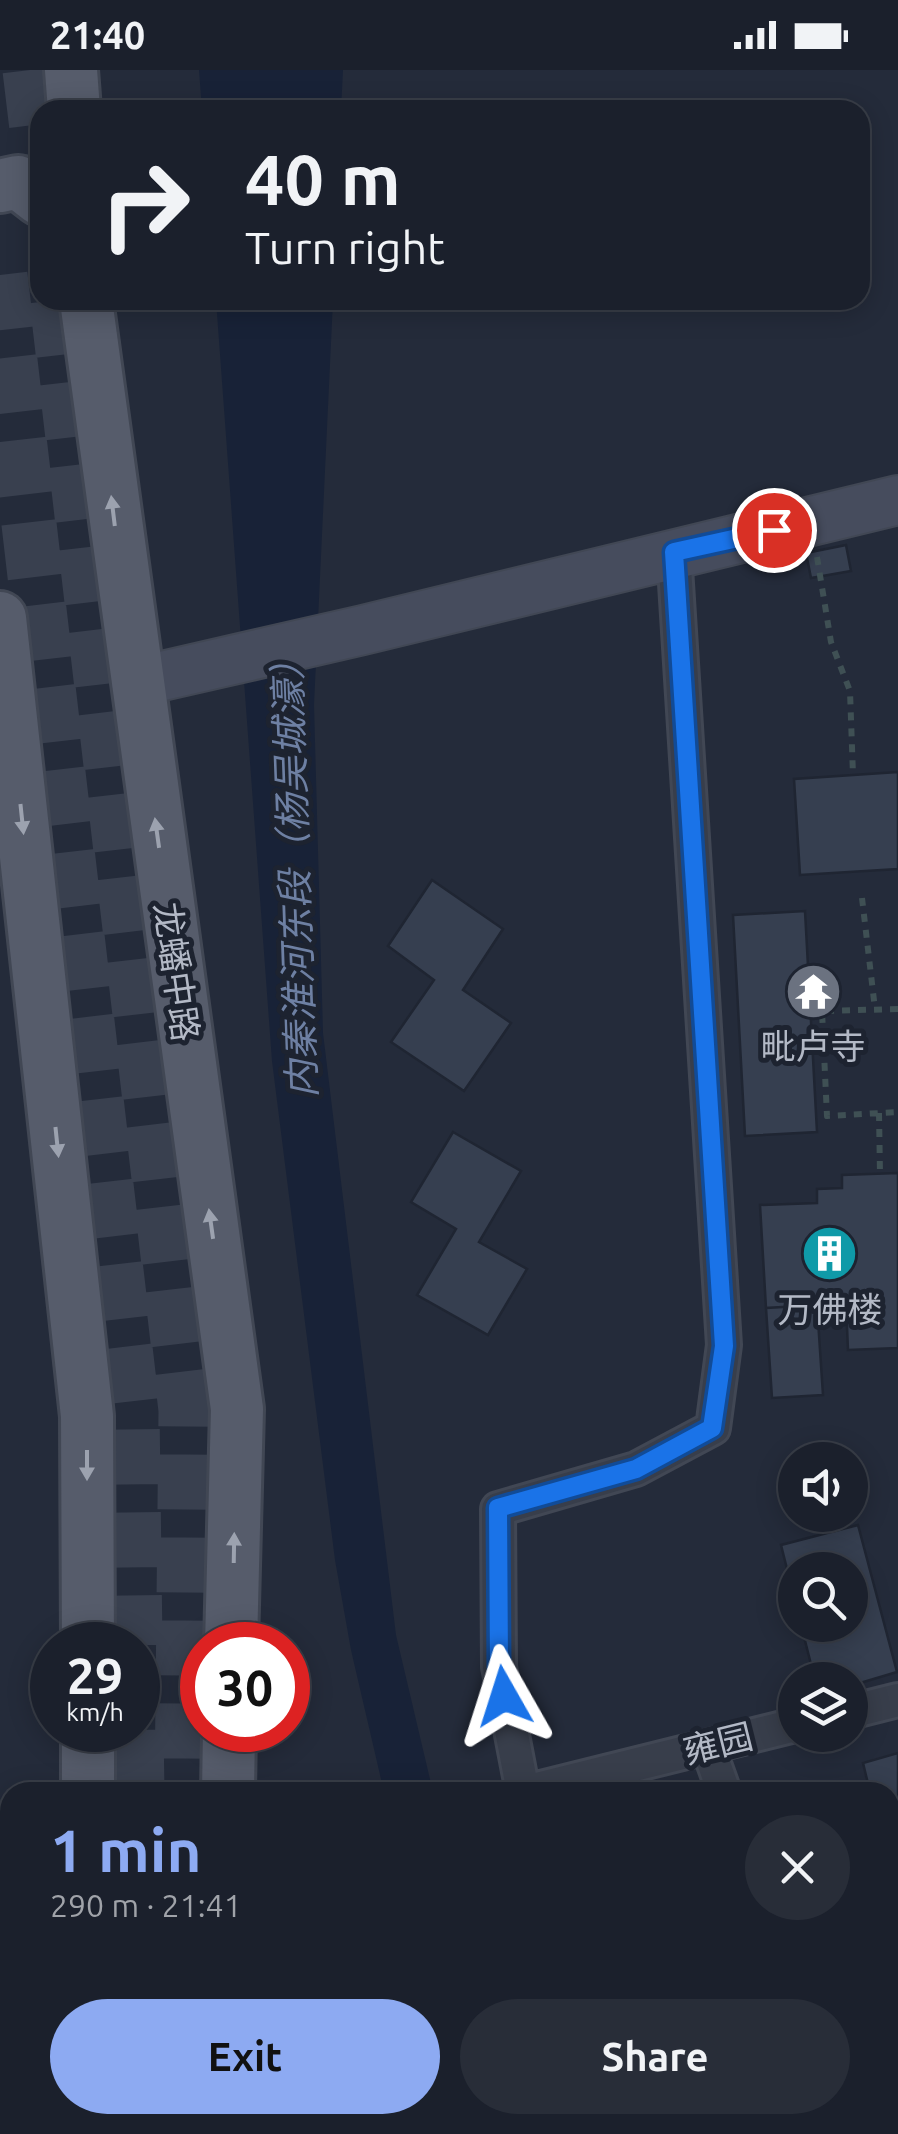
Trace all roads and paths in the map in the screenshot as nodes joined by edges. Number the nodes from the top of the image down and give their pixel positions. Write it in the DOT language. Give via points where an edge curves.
graph roads {
  1 [pos="71,70"];
  2 [pos="73,100"];
  3 [pos="0,186"];
  4 [pos="30,191"];
  5 [pos="87,310"];
  6 [pos="898,500"];
  7 [pos="808,522"];
  8 [pos="674,552"];
  9 [pos="0,618"];
  10 [pos="136,682"];
  11 [pos="853,775"];
  12 [pos="862,898"];
  13 [pos="898,1009"];
  14 [pos="875,1010"];
  15 [pos="898,1112"];
  16 [pos="878,1113"];
  17 [pos="880,1174"];
  18 [pos="88,1622"];
  19 [pos="232,1622"];
  20 [pos="898,1700"];
  21 [pos="868,1708"];
  22 [pos="778,1729"];
  23 [pos="708,1747"];
  24 [pos="88,1752"];
  25 [pos="229,1752"];
  26 [pos="88,1782"];
  27 [pos="228,1782"];
  28 [pos="522,1782"];
  29 [pos="565,1782"];
  30 [pos="720,1782"];
  1 -- 2 [label="main road"];
  3 -- 4 [label="main road" via="18,182"];
  10 -- 5 [label="main road, 龙蟠中路, one-way"];
  6 -- 7 [label="street"];
  7 -- 8 [label="street"];
  7 -- 11 [label="path" via="832,642 850,691"];
  8 -- 10 [label="street"];
  8 -- 28 [label="street" via="724,1346 712,1428 636,1469 498,1508 499,1667"];
  9 -- 18 [label="main road, one-way" via="87,1416"];
  19 -- 10 [label="main road, 龙蟠中路, one-way" via="237,1409"];
  12 -- 14 [label="path"];
  13 -- 14 [label="path"];
  14 -- 16 [label="path" via="822,1011 827,1116"];
  15 -- 16 [label="path"];
  16 -- 17 [label="path"];
  20 -- 21 [label="street"];
  22 -- 23 [label="street, 雍园"];
  23 -- 29 [label="street, 雍园"];
  23 -- 30 [label="street"];
  24 -- 26 [label="main road"];
  25 -- 27 [label="main road"];
}
